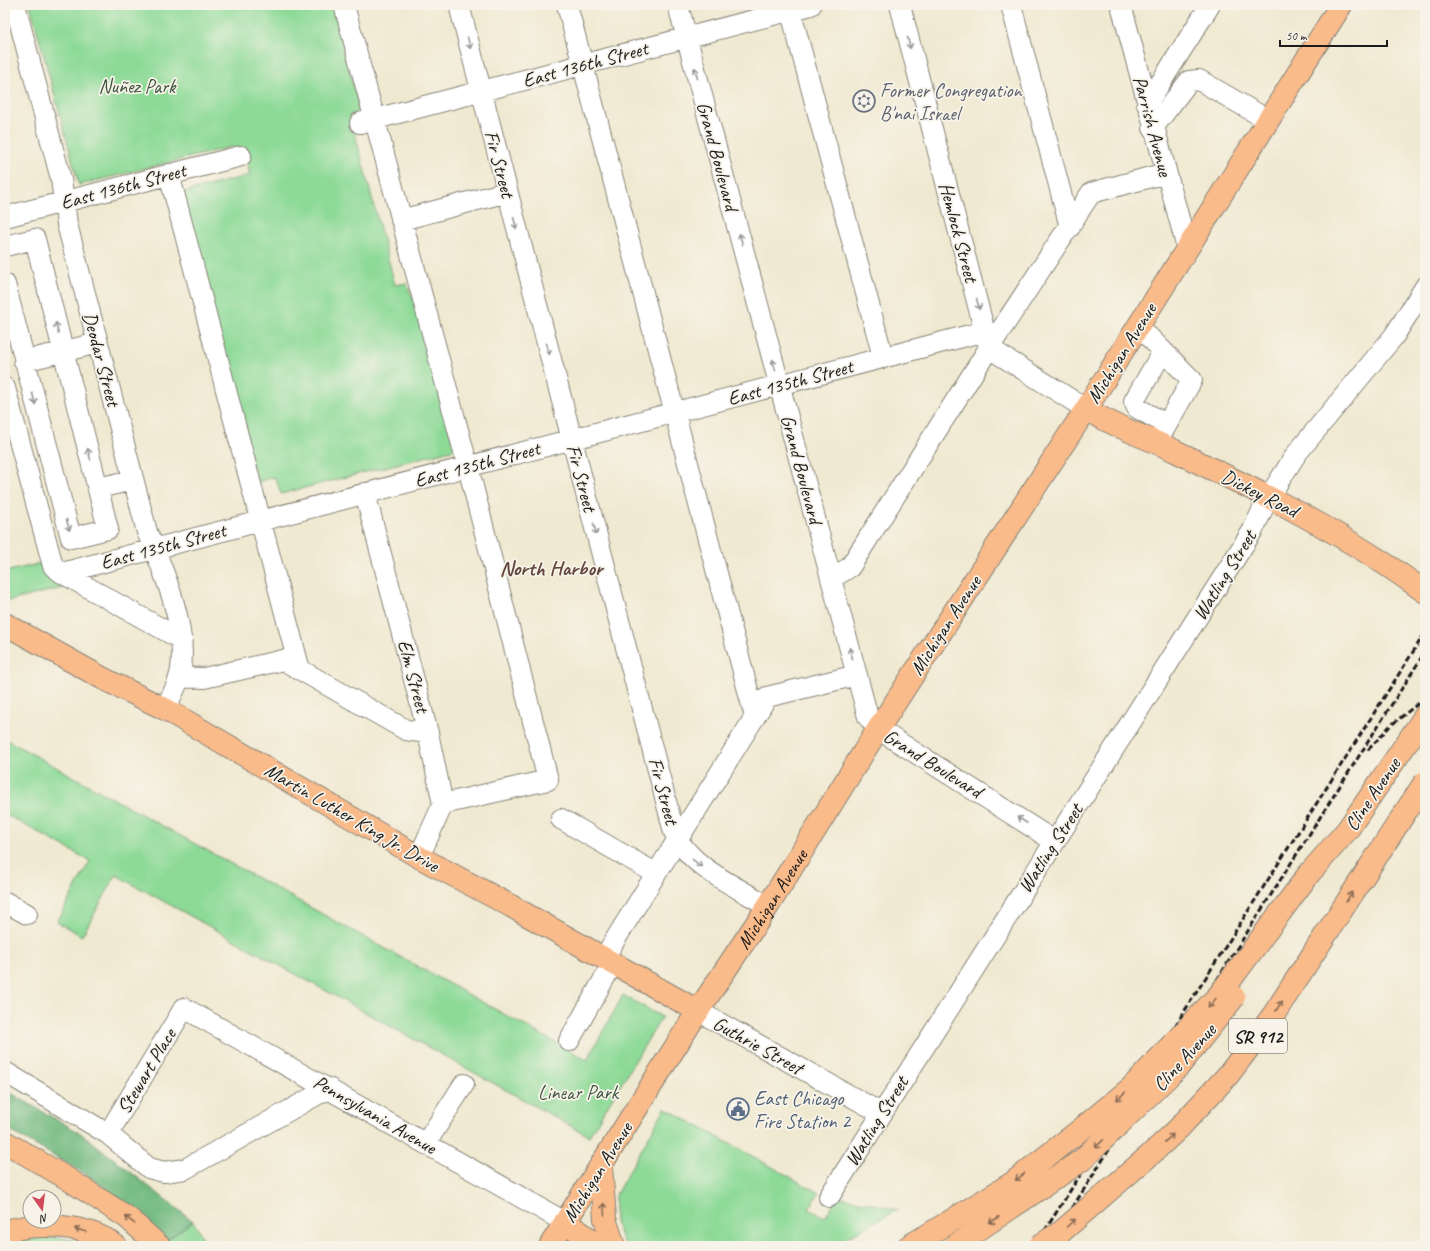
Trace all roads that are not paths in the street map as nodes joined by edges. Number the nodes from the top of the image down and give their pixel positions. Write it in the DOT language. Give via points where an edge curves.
graph roads {
  1 [pos="15,5"];
  2 [pos="344,5"];
  3 [pos="459,5"];
  4 [pos="567,5"];
  5 [pos="678,5"];
  6 [pos="811,5"];
  7 [pos="900,5"];
  8 [pos="1011,5"];
  9 [pos="1121,5"];
  10 [pos="1210,5"];
  11 [pos="1340,5"];
  12 [pos="790,8"];
  13 [pos="687,38"];
  14 [pos="582,65"];
  15 [pos="481,91"];
  16 [pos="1147,104"];
  17 [pos="1268,120"];
  18 [pos="367,122"];
  19 [pos="1153,128"];
  20 [pos="241,156"];
  21 [pos="1166,173"];
  22 [pos="169,174"];
  23 [pos="507,192"];
  24 [pos="64,202"];
  25 [pos="5,217"];
  26 [pos="401,220"];
  27 [pos="1070,227"];
  28 [pos="5,246"];
  29 [pos="1187,248"];
  30 [pos="5,284"];
  31 [pos="1425,287"];
  32 [pos="1138,326"];
  33 [pos="987,339"];
  34 [pos="98,343"];
  35 [pos="1163,351"];
  36 [pos="63,352"];
  37 [pos="883,357"];
  38 [pos="24,361"];
  39 [pos="780,384"];
  40 [pos="5,388"];
  41 [pos="1086,409"];
  42 [pos="674,413"];
  43 [pos="1161,433"];
  44 [pos="572,440"];
  45 [pos="468,467"];
  46 [pos="133,480"];
  47 [pos="98,488"];
  48 [pos="365,493"];
  49 [pos="1268,498"];
  50 [pos="261,520"];
  51 [pos="154,549"];
  52 [pos="62,574"];
  53 [pos="831,579"];
  54 [pos="1425,592"];
  55 [pos="5,624"];
  56 [pos="182,640"];
  57 [pos="300,670"];
  58 [pos="857,674"];
  59 [pos="179,677"];
  60 [pos="165,709"];
  61 [pos="1425,716"];
  62 [pos="755,717"];
  63 [pos="878,729"];
  64 [pos="428,733"];
  65 [pos="1425,782"];
  66 [pos="443,804"];
  67 [pos="562,819"];
  68 [pos="1348,829"];
  69 [pos="678,841"];
  70 [pos="1054,841"];
  71 [pos="419,857"];
  72 [pos="655,873"];
  73 [pos="5,902"];
  74 [pos="768,906"];
  75 [pos="27,914"];
  76 [pos="608,960"];
  77 [pos="184,1008"];
  78 [pos="698,1011"];
  79 [pos="569,1041"];
  80 [pos="5,1072"];
  81 [pos="464,1084"];
  82 [pos="329,1088"];
  83 [pos="881,1113"];
  84 [pos="108,1134"];
  85 [pos="5,1142"];
  86 [pos="426,1143"];
  87 [pos="601,1166"];
  88 [pos="829,1197"];
  89 [pos="565,1222"];
  90 [pos="5,1231"];
  91 [pos="116,1246"];
  92 [pos="159,1246"];
  93 [pos="550,1246"];
  94 [pos="600,1246"];
  95 [pos="614,1246"];
  96 [pos="909,1246"];
  97 [pos="954,1246"];
  98 [pos="1039,1246"];
  1 -- 24 [label="street, Deodar Street" via="61,179"];
  2 -- 18 [label="street"];
  3 -- 15 [label="street, Fir Street, one-way"];
  4 -- 14 [label="street"];
  5 -- 13 [label="street, Grand Boulevard"];
  6 -- 12 [label="street, East 136th Street"];
  7 -- 33 [label="street, Hemlock Street, one-way"];
  8 -- 27 [label="street"];
  9 -- 16 [label="street, Parrish Avenue"];
  10 -- 16 [label="street"];
  11 -- 17 [label="main road, Michigan Avenue"];
  12 -- 13 [label="street, East 136th Street"];
  12 -- 37 [label="street"];
  13 -- 14 [label="street, East 136th Street"];
  39 -- 13 [label="street, Grand Boulevard, one-way"];
  14 -- 15 [label="street, East 136th Street"];
  14 -- 42 [label="street"];
  15 -- 18 [label="street, East 136th Street"];
  15 -- 23 [label="street, Fir Street"];
  16 -- 19 [label="street, Parrish Avenue"];
  17 -- 19 [label="street" via="1199,80 1189,81"];
  17 -- 29 [label="main road, Michigan Avenue"];
  18 -- 26 [label="street"];
  19 -- 21 [label="street, Parrish Avenue"];
  20 -- 22 [label="street, East 136th Street"];
  21 -- 27 [label="street" via="1091,193"];
  21 -- 29 [label="street, Parrish Avenue"];
  22 -- 24 [label="street, East 136th Street"];
  22 -- 50 [label="street"];
  23 -- 26 [label="street"];
  23 -- 44 [label="street, Fir Street, one-way"];
  24 -- 25 [label="street, East 136th Street"];
  24 -- 34 [label="street, Deodar Street" via="67,224"];
  26 -- 45 [label="street"];
  27 -- 33 [label="street"];
  36 -- 28 [label="street, one-way" via="35,239"];
  29 -- 32 [label="main road, Michigan Avenue"];
  30 -- 38 [label="street"];
  31 -- 49 [label="street, Watling Street" via="1394,336 1297,454"];
  32 -- 35 [label="street"];
  32 -- 41 [label="main road, Michigan Avenue"];
  33 -- 37 [label="street, East 135th Street"];
  33 -- 41 [label="street"];
  33 -- 53 [label="street" via="850,567"];
  34 -- 36 [label="street"];
  34 -- 46 [label="street, Deodar Street"];
  35 -- 43 [label="street" via="1134,401 1137,408"];
  35 -- 43 [label="street" via="1192,380"];
  36 -- 38 [label="street"];
  47 -- 36 [label="street, one-way"];
  37 -- 39 [label="street, East 135th Street"];
  38 -- 47 [label="street, one-way" via="71,538 108,529"];
  39 -- 42 [label="street, East 135th Street"];
  39 -- 53 [label="street, Grand Boulevard"];
  40 -- 52 [label="street" via="50,561"];
  41 -- 43 [label="main road, Dickey Road" via="1104,420"];
  41 -- 63 [label="main road, Michigan Avenue"];
  42 -- 44 [label="street, East 135th Street"];
  42 -- 62 [label="street"];
  43 -- 49 [label="main road, Dickey Road"];
  44 -- 45 [label="street, East 135th Street"];
  44 -- 69 [label="street, Fir Street, one-way"];
  45 -- 48 [label="street, East 135th Street"];
  45 -- 66 [label="street" via="548,780"];
  46 -- 47 [label="street"];
  46 -- 51 [label="street, Deodar Street"];
  48 -- 50 [label="street, East 135th Street"];
  48 -- 64 [label="street, Elm Street"];
  49 -- 54 [label="main road, Dickey Road" via="1326,526"];
  49 -- 70 [label="street, Watling Street" via="1253,530"];
  50 -- 51 [label="street, East 135th Street"];
  50 -- 57 [label="street"];
  51 -- 52 [label="street, East 135th Street"];
  51 -- 56 [label="street, Deodar Street" via="164,571"];
  52 -- 56 [label="street"];
  58 -- 53 [label="street, Grand Boulevard, one-way"];
  55 -- 60 [label="main road, Martin Luther King Jr. Drive" via="102,678"];
  56 -- 59 [label="street, Deodar Street"];
  57 -- 59 [label="street" via="283,660 204,678"];
  57 -- 64 [label="street" via="406,730"];
  58 -- 62 [label="street" via="767,697"];
  58 -- 63 [label="street, Grand Boulevard" via="868,717"];
  59 -- 60 [label="street, Deodar Street"];
  60 -- 71 [label="main road, Martin Luther King Jr. Drive"];
  61 -- 68 [label="main road, Cline Avenue / SR 912"];
  62 -- 69 [label="street"];
  70 -- 63 [label="street, Grand Boulevard, one-way"];
  63 -- 74 [label="main road, Michigan Avenue"];
  64 -- 66 [label="street, Elm Street"];
  98 -- 65 [label="main road, Cline Avenue / SR 912, one-way, bridge" via="1061,1232 1150,1155 1178,1129 1228,1074 1274,1014"];
  66 -- 71 [label="street"];
  67 -- 72 [label="street"];
  68 -- 96 [label="main road, one-way, bridge" via="1308,875 1220,994 1130,1088 1080,1131 1011,1184"];
  68 -- 97 [label="main road, Cline Avenue / SR 912, one-way, bridge" via="1267,953 1223,1013 1179,1066 1082,1160"];
  69 -- 72 [label="street"];
  69 -- 74 [label="street, Fir Street, one-way" via="689,856 700,865"];
  70 -- 83 [label="street, Watling Street"];
  71 -- 76 [label="main road, Martin Luther King Jr. Drive"];
  72 -- 76 [label="street"];
  73 -- 75 [label="street"];
  74 -- 78 [label="main road, Michigan Avenue"];
  76 -- 78 [label="main road, Martin Luther King Jr. Drive"];
  76 -- 79 [label="street"];
  77 -- 82 [label="street, Pennsylvania Avenue"];
  77 -- 84 [label="street, Stewart Place"];
  78 -- 83 [label="street, Guthrie Street"];
  78 -- 87 [label="main road, Michigan Avenue"];
  80 -- 84 [label="street"];
  81 -- 86 [label="street"];
  82 -- 84 [label="street" via="185,1169 164,1172 149,1168"];
  82 -- 86 [label="street, Pennsylvania Avenue"];
  83 -- 88 [label="street, Watling Street"];
  92 -- 85 [label="main road, one-way" via="128,1218"];
  86 -- 89 [label="street, Pennsylvania Avenue"];
  87 -- 89 [label="main road, Michigan Avenue"];
  95 -- 87 [label="main road, one-way" via="605,1220"];
  89 -- 93 [label="main road, Michigan Avenue"];
  89 -- 94 [label="main road"];
  91 -- 90 [label="main road, one-way" via="91,1233 72,1228 32,1226"];
}
